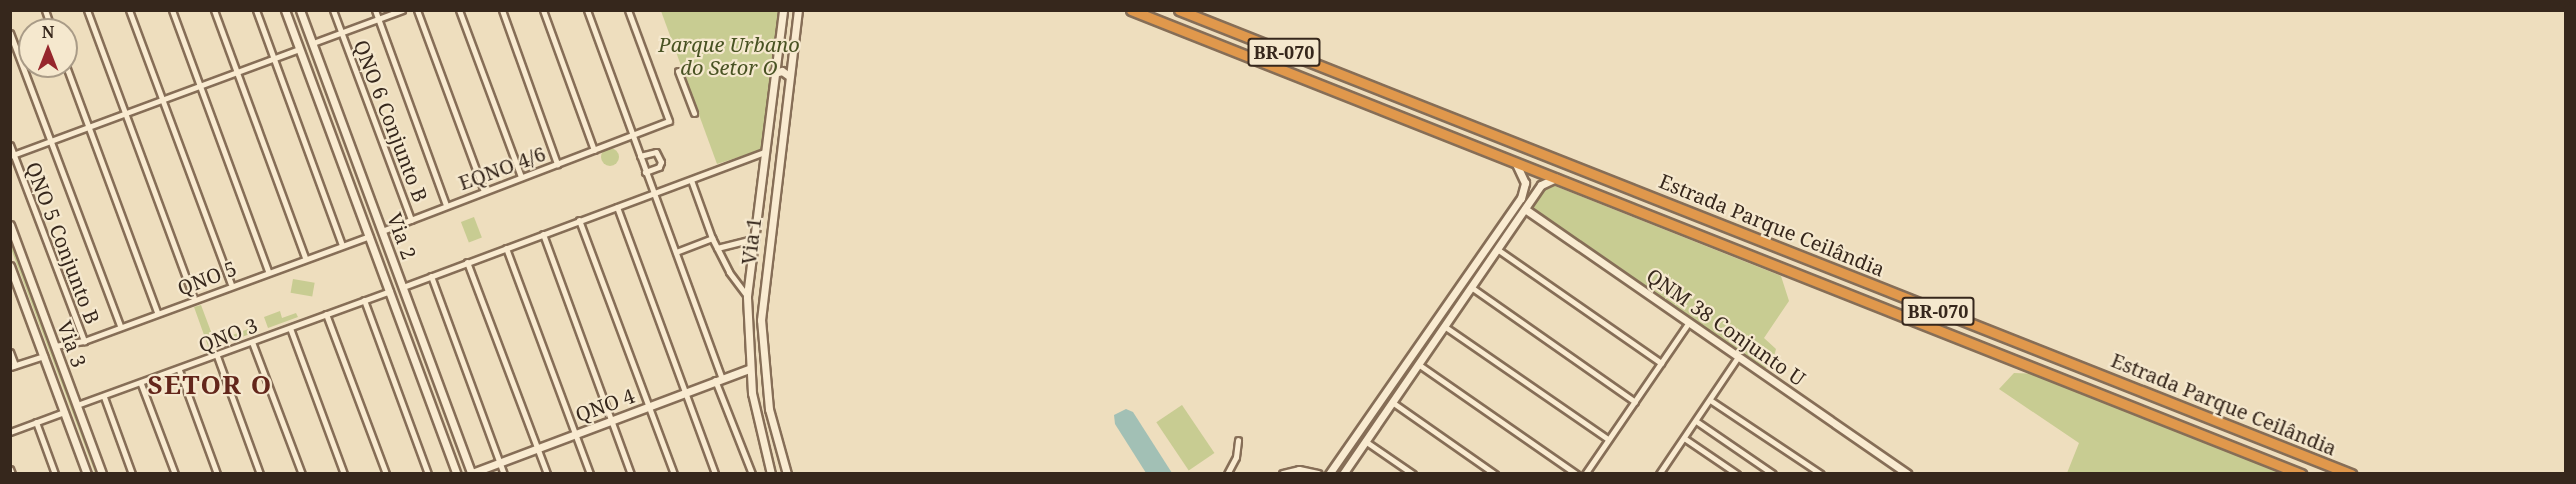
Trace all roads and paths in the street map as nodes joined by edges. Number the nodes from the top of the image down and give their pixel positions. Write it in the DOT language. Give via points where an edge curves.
graph roads {
  1 [pos="87,10"];
  2 [pos="129,10"];
  3 [pos="172,10"];
  4 [pos="214,10"];
  5 [pos="256,10"];
  6 [pos="285,10"];
  7 [pos="300,10"];
  8 [pos="333,10"];
  9 [pos="375,10"];
  10 [pos="402,10"];
  11 [pos="417,10"];
  12 [pos="459,10"];
  13 [pos="502,10"];
  14 [pos="543,10"];
  15 [pos="587,10"];
  16 [pos="628,10"];
  17 [pos="783,10"];
  18 [pos="798,10"];
  19 [pos="1131,10"];
  20 [pos="1179,10"];
  21 [pos="378,20"];
  22 [pos="10,33"];
  23 [pos="342,33"];
  24 [pos="314,43"];
  25 [pos="299,49"];
  26 [pos="274,58"];
  27 [pos="237,71"];
  28 [pos="678,71"];
  29 [pos="774,73"];
  30 [pos="789,76"];
  31 [pos="70,78"];
  32 [pos="201,86"];
  33 [pos="1389,95"];
  34 [pos="163,101"];
  35 [pos="1383,109"];
  36 [pos="694,113"];
  37 [pos="125,114"];
  38 [pos="89,128"];
  39 [pos="633,135"];
  40 [pos="347,136"];
  41 [pos="333,139"];
  42 [pos="51,142"];
  43 [pos="10,145"];
  44 [pos="353,150"];
  45 [pos="594,150"];
  46 [pos="764,152"];
  47 [pos="339,154"];
  48 [pos="12,156"];
  49 [pos="640,156"];
  50 [pos="1514,162"];
  51 [pos="557,164"];
  52 [pos="645,172"];
  53 [pos="521,177"];
  54 [pos="1557,178"];
  55 [pos="691,180"];
  56 [pos="484,191"];
  57 [pos="653,193"];
  58 [pos="1521,198"];
  59 [pos="446,205"];
  60 [pos="1527,205"];
  61 [pos="617,207"];
  62 [pos="411,220"];
  63 [pos="579,220"];
  64 [pos="11,229"];
  65 [pos="382,231"];
  66 [pos="543,234"];
  67 [pos="369,236"];
  68 [pos="768,237"];
  69 [pos="712,238"];
  70 [pos="753,239"];
  71 [pos="10,242"];
  72 [pos="342,245"];
  73 [pos="1774,245"];
  74 [pos="506,248"];
  75 [pos="717,248"];
  76 [pos="1497,249"];
  77 [pos="676,252"];
  78 [pos="305,257"];
  79 [pos="1766,261"];
  80 [pos="467,262"];
  81 [pos="10,266"];
  82 [pos="268,271"];
  83 [pos="749,272"];
  84 [pos="431,276"];
  85 [pos="231,284"];
  86 [pos="403,287"];
  87 [pos="1471,287"];
  88 [pos="390,291"];
  89 [pos="36,294"];
  90 [pos="747,296"];
  91 [pos="194,299"];
  92 [pos="364,300"];
  93 [pos="157,312"];
  94 [pos="327,314"];
  95 [pos="1689,322"];
  96 [pos="120,326"];
  97 [pos="1444,326"];
  98 [pos="290,328"];
  99 [pos="84,341"];
  100 [pos="252,342"];
  101 [pos="55,346"];
  102 [pos="10,352"];
  103 [pos="44,356"];
  104 [pos="217,356"];
  105 [pos="1738,357"];
  106 [pos="1661,363"];
  107 [pos="433,364"];
  108 [pos="1418,364"];
  109 [pos="13,366"];
  110 [pos="419,369"];
  111 [pos="749,369"];
  112 [pos="179,370"];
  113 [pos="2103,376"];
  114 [pos="718,379"];
  115 [pos="438,380"];
  116 [pos="424,383"];
  117 [pos="141,384"];
  118 [pos="2096,390"];
  119 [pos="685,393"];
  120 [pos="104,397"];
  121 [pos="1710,400"];
  122 [pos="1392,402"];
  123 [pos="1635,402"];
  124 [pos="77,405"];
  125 [pos="649,406"];
  126 [pos="64,412"];
  127 [pos="611,419"];
  128 [pos="1696,421"];
  129 [pos="36,422"];
  130 [pos="10,432"];
  131 [pos="575,433"];
  132 [pos="1684,438"];
  133 [pos="1608,439"];
  134 [pos="1238,440"];
  135 [pos="1365,441"];
  136 [pos="537,447"];
  137 [pos="1344,452"];
  138 [pos="1353,459"];
  139 [pos="500,461"];
  140 [pos="10,469"];
  141 [pos="472,473"];
  142 [pos="1904,473"];
  143 [pos="12,474"];
  144 [pos="56,474"];
  145 [pos="89,474"];
  146 [pos="102,474"];
  147 [pos="132,474"];
  148 [pos="175,474"];
  149 [pos="217,474"];
  150 [pos="260,474"];
  151 [pos="302,474"];
  152 [pos="344,474"];
  153 [pos="386,474"];
  154 [pos="428,474"];
  155 [pos="457,474"];
  156 [pos="504,474"];
  157 [pos="547,474"];
  158 [pos="590,474"];
  159 [pos="632,474"];
  160 [pos="674,474"];
  161 [pos="715,474"];
  162 [pos="752,474"];
  163 [pos="771,474"];
  164 [pos="785,474"];
  165 [pos="1227,474"];
  166 [pos="1283,474"];
  167 [pos="1318,474"];
  168 [pos="1329,474"];
  169 [pos="1343,474"];
  170 [pos="1413,474"];
  171 [pos="1495,474"];
  172 [pos="1576,474"];
  173 [pos="1585,474"];
  174 [pos="1659,474"];
  175 [pos="1737,474"];
  176 [pos="1773,474"];
  177 [pos="1821,474"];
  178 [pos="2301,474"];
  179 [pos="2351,474"];
  1 -- 37 [label="street"];
  2 -- 34 [label="street"];
  3 -- 32 [label="street"];
  4 -- 27 [label="street"];
  5 -- 26 [label="street"];
  6 -- 25 [label="main road, Via 2"];
  7 -- 24 [label="main road, Via 2"];
  8 -- 23 [label="street, QNO 6 Conjunto B"];
  9 -- 21 [label="street"];
  10 -- 21 [label="street"];
  11 -- 56 [label="street"];
  12 -- 53 [label="street"];
  13 -- 51 [label="street"];
  14 -- 45 [label="street"];
  15 -- 39 [label="street"];
  16 -- 39 [label="street, EQNO 4/6" via="669,121"];
  17 -- 29 [label="main road, Via 1"];
  18 -- 30 [label="main road, Via 1"];
  19 -- 35 [label="highway, Estrada Parque Ceilândia / BR-070"];
  20 -- 33 [label="highway, Estrada Parque Ceilândia / BR-070"];
  21 -- 23 [label="street"];
  21 -- 59 [label="street"];
  22 -- 42 [label="street"];
  23 -- 24 [label="street"];
  23 -- 62 [label="street, QNO 6 Conjunto B"];
  24 -- 40 [label="main road, Via 2"];
  25 -- 26 [label="street"];
  25 -- 41 [label="main road, Via 2"];
  26 -- 27 [label="street"];
  26 -- 72 [label="street"];
  27 -- 32 [label="street"];
  27 -- 78 [label="street"];
  28 -- 36 [label="street"];
  29 -- 30 [label="main road" via="782,71"];
  29 -- 46 [label="main road, Via 1"];
  30 -- 68 [label="main road, Via 1"];
  31 -- 38 [label="street"];
  32 -- 34 [label="street"];
  32 -- 82 [label="street"];
  33 -- 35 [label="highway" via="1380,101"];
  33 -- 73 [label="highway, Estrada Parque Ceilândia / BR-070"];
  34 -- 37 [label="street"];
  34 -- 85 [label="street"];
  35 -- 50 [label="highway, Estrada Parque Ceilândia / BR-070"];
  37 -- 38 [label="street"];
  37 -- 91 [label="street"];
  38 -- 42 [label="street"];
  38 -- 93 [label="street"];
  39 -- 45 [label="street, EQNO 4/6"];
  39 -- 49 [label="street"];
  40 -- 41 [label="main road"];
  40 -- 44 [label="main road, Via 2"];
  41 -- 47 [label="main road, Via 2"];
  42 -- 48 [label="street"];
  42 -- 96 [label="street"];
  43 -- 48 [label="street, QNO 5 Conjunto B"];
  44 -- 47 [label="main road" via="344,147"];
  44 -- 65 [label="main road, Via 2"];
  45 -- 51 [label="street, EQNO 4/6"];
  46 -- 55 [label="street"];
  46 -- 70 [label="main road, Via 1"];
  47 -- 67 [label="main road, Via 2"];
  48 -- 99 [label="street, QNO 5 Conjunto B"];
  49 -- 52 [label="street"];
  49 -- 52 [label="street" via="656,152 661,162 659,167"];
  50 -- 54 [label="highway, Estrada Parque Ceilândia / BR-070"];
  50 -- 58 [label="main road" via="1525,183"];
  51 -- 53 [label="street, EQNO 4/6"];
  52 -- 57 [label="street"];
  53 -- 56 [label="street, EQNO 4/6"];
  54 -- 60 [label="main road" via="1544,182"];
  54 -- 79 [label="highway, Estrada Parque Ceilândia / BR-070"];
  55 -- 57 [label="street"];
  55 -- 69 [label="street"];
  56 -- 59 [label="street, EQNO 4/6"];
  57 -- 61 [label="street"];
  57 -- 77 [label="street"];
  58 -- 60 [label="main road, QNM 38 Conjunto U"];
  58 -- 137 [label="main road"];
  59 -- 62 [label="street, EQNO 4/6"];
  60 -- 76 [label="main road"];
  60 -- 95 [label="main road, QNM 38 Conjunto U"];
  61 -- 63 [label="street"];
  61 -- 119 [label="street"];
  62 -- 65 [label="street, EQNO 4/6"];
  63 -- 66 [label="street"];
  63 -- 125 [label="street"];
  64 -- 89 [label="main road, Via 3"];
  65 -- 86 [label="main road, Via 2"];
  66 -- 74 [label="street"];
  66 -- 127 [label="street"];
  67 -- 72 [label="street, QNO 5"];
  67 -- 88 [label="main road, Via 2"];
  68 -- 83 [label="main road" via="760,277 753,279"];
  68 -- 164 [label="main road, Via 1" via="761,320 763,369"];
  69 -- 75 [label="street"];
  69 -- 77 [label="street"];
  70 -- 75 [label="street"];
  70 -- 83 [label="main road, Via 1"];
  71 -- 89 [label="main road"];
  72 -- 78 [label="street, QNO 5"];
  73 -- 79 [label="highway" via="1778,255"];
  73 -- 113 [label="highway, Estrada Parque Ceilândia / BR-070"];
  74 -- 80 [label="street"];
  74 -- 131 [label="street"];
  75 -- 90 [label="street"];
  76 -- 87 [label="main road"];
  76 -- 106 [label="street"];
  77 -- 114 [label="street"];
  78 -- 82 [label="street, QNO 5"];
  79 -- 118 [label="highway, Estrada Parque Ceilândia / BR-070"];
  80 -- 84 [label="street"];
  80 -- 136 [label="street"];
  81 -- 103 [label="main road, Via 3"];
  82 -- 85 [label="street, QNO 5"];
  83 -- 90 [label="main road, Via 1"];
  84 -- 86 [label="street"];
  84 -- 139 [label="street"];
  85 -- 91 [label="street, QNO 5"];
  86 -- 107 [label="main road, Via 2"];
  87 -- 97 [label="main road"];
  87 -- 123 [label="street"];
  88 -- 92 [label="street, QNO 3"];
  88 -- 110 [label="main road, Via 2"];
  89 -- 101 [label="main road, Via 3"];
  90 -- 111 [label="main road, Via 1"];
  91 -- 93 [label="street, QNO 5"];
  92 -- 94 [label="street, QNO 3"];
  92 -- 154 [label="street"];
  93 -- 96 [label="street, QNO 5"];
  94 -- 98 [label="street, QNO 3"];
  94 -- 153 [label="street"];
  95 -- 105 [label="main road, QNM 38 Conjunto U"];
  95 -- 106 [label="street"];
  96 -- 99 [label="street, QNO 5"];
  97 -- 108 [label="main road"];
  97 -- 133 [label="street"];
  98 -- 100 [label="street, QNO 3"];
  98 -- 152 [label="street"];
  99 -- 101 [label="street, QNO 5"];
  100 -- 104 [label="street, QNO 3"];
  100 -- 151 [label="street"];
  101 -- 124 [label="main road, Via 3"];
  102 -- 109 [label="street"];
  103 -- 109 [label="street"];
  103 -- 126 [label="main road, Via 3"];
  104 -- 112 [label="street, QNO 3"];
  104 -- 150 [label="street"];
  105 -- 121 [label="street"];
  105 -- 142 [label="main road, QNM 38 Conjunto U"];
  106 -- 123 [label="street"];
  107 -- 110 [label="main road" via="428,371"];
  107 -- 115 [label="main road, Via 2"];
  108 -- 122 [label="main road"];
  108 -- 172 [label="street"];
  110 -- 116 [label="main road, Via 2"];
  111 -- 114 [label="main road, QNO 4"];
  111 -- 163 [label="main road, Via 1"];
  112 -- 117 [label="street, QNO 3"];
  112 -- 149 [label="street"];
  113 -- 118 [label="highway" via="2094,379"];
  113 -- 179 [label="highway, Estrada Parque Ceilândia / BR-070"];
  114 -- 119 [label="main road, QNO 4"];
  114 -- 162 [label="street"];
  115 -- 116 [label="main road"];
  115 -- 141 [label="main road, Via 2"];
  116 -- 155 [label="main road, Via 2"];
  117 -- 120 [label="street, QNO 3"];
  117 -- 148 [label="street"];
  118 -- 178 [label="highway, Estrada Parque Ceilândia / BR-070"];
  119 -- 125 [label="main road, QNO 4"];
  119 -- 161 [label="street"];
  120 -- 124 [label="street, QNO 3"];
  120 -- 147 [label="street"];
  121 -- 128 [label="street"];
  121 -- 177 [label="street"];
  122 -- 135 [label="main road"];
  122 -- 171 [label="street"];
  123 -- 133 [label="street"];
  124 -- 146 [label="main road, Via 3"];
  125 -- 127 [label="main road, QNO 4"];
  125 -- 160 [label="street"];
  126 -- 129 [label="street"];
  126 -- 145 [label="main road, Via 3"];
  127 -- 131 [label="main road, QNO 4"];
  127 -- 159 [label="street"];
  128 -- 132 [label="street"];
  128 -- 176 [label="street"];
  129 -- 130 [label="street"];
  129 -- 144 [label="street"];
  131 -- 136 [label="main road, QNO 4"];
  131 -- 158 [label="street"];
  132 -- 174 [label="street"];
  132 -- 175 [label="street"];
  133 -- 173 [label="street"];
  134 -- 165 [label="street" via="1236,458"];
  135 -- 138 [label="main road"];
  135 -- 170 [label="street"];
  136 -- 139 [label="main road, QNO 4"];
  136 -- 157 [label="street"];
  137 -- 138 [label="main road"];
  137 -- 168 [label="main road"];
  138 -- 169 [label="main road"];
  139 -- 141 [label="main road, QNO 4"];
  139 -- 156 [label="street"];
  140 -- 143 [label="street"];
  166 -- 167 [label="main road" via="1299,470"];
}
